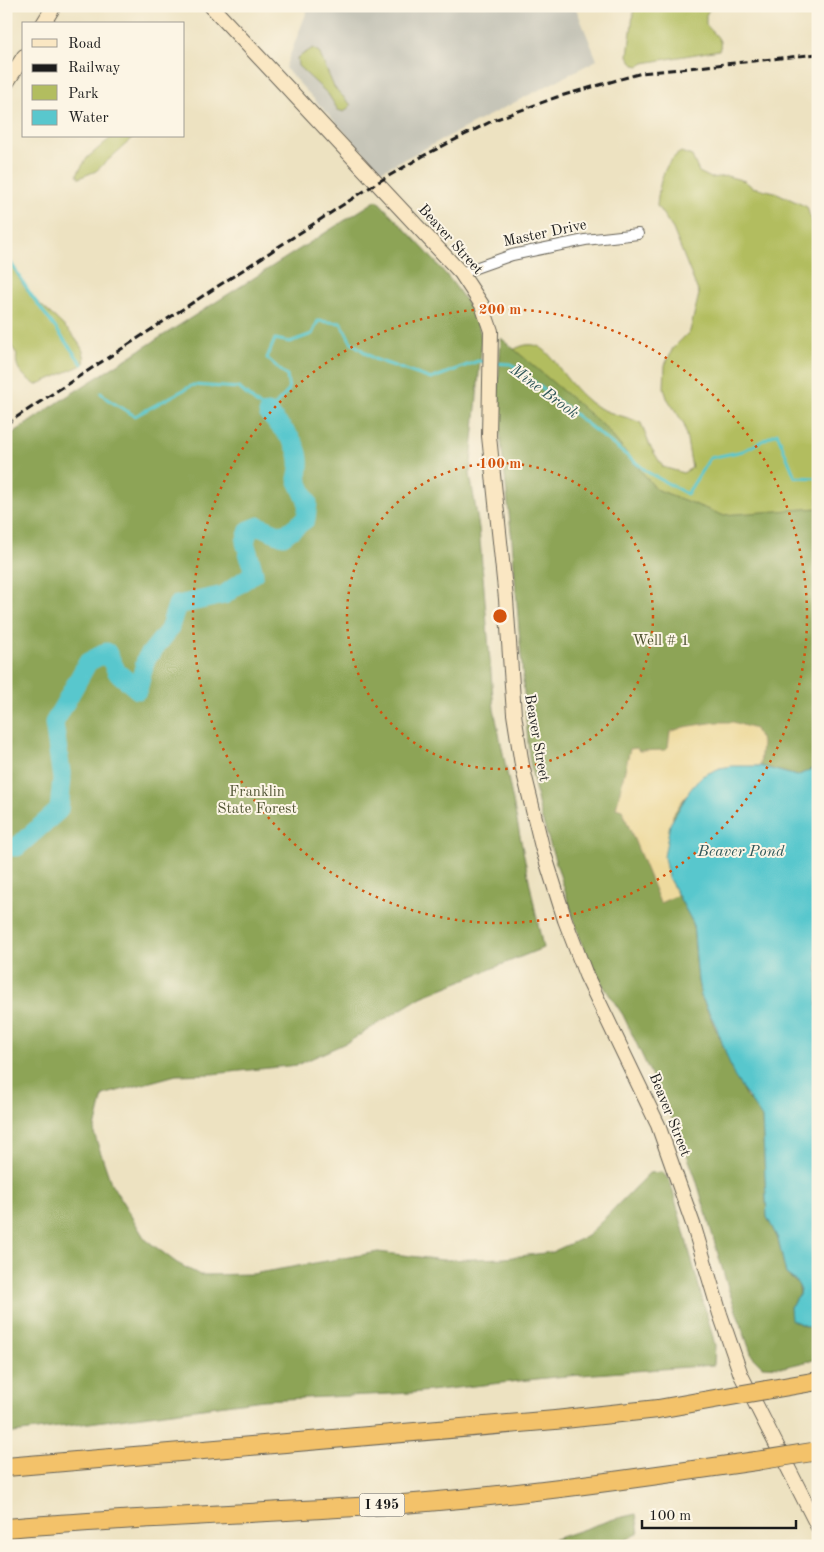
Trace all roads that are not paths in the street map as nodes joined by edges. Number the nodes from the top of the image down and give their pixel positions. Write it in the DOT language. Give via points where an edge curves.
graph roads {
  1 [pos="54,6"];
  2 [pos="211,6"];
  3 [pos="44,22"];
  4 [pos="22,59"];
  5 [pos="6,84"];
  6 [pos="638,234"];
  7 [pos="460,273"];
  8 [pos="818,1381"];
  9 [pos="815,1451"];
  10 [pos="6,1467"];
  11 [pos="818,1527"];
  12 [pos="6,1528"];
  1 -- 3 [label="street"];
  2 -- 7 [label="street, Beaver Street"];
  4 -- 5 [label="street"];
  6 -- 7 [label="street, Master Drive" via="585,240 512,255"];
  7 -- 11 [label="street, Beaver Street" via="480,300 488,317 491,337 489,436 514,714 522,765 542,847 586,975 658,1125 741,1375"];
  8 -- 10 [label="highway, bridge" via="658,1409 546,1421"];
  9 -- 12 [label="highway, I 495, bridge" via="541,1490 404,1504"];
}
